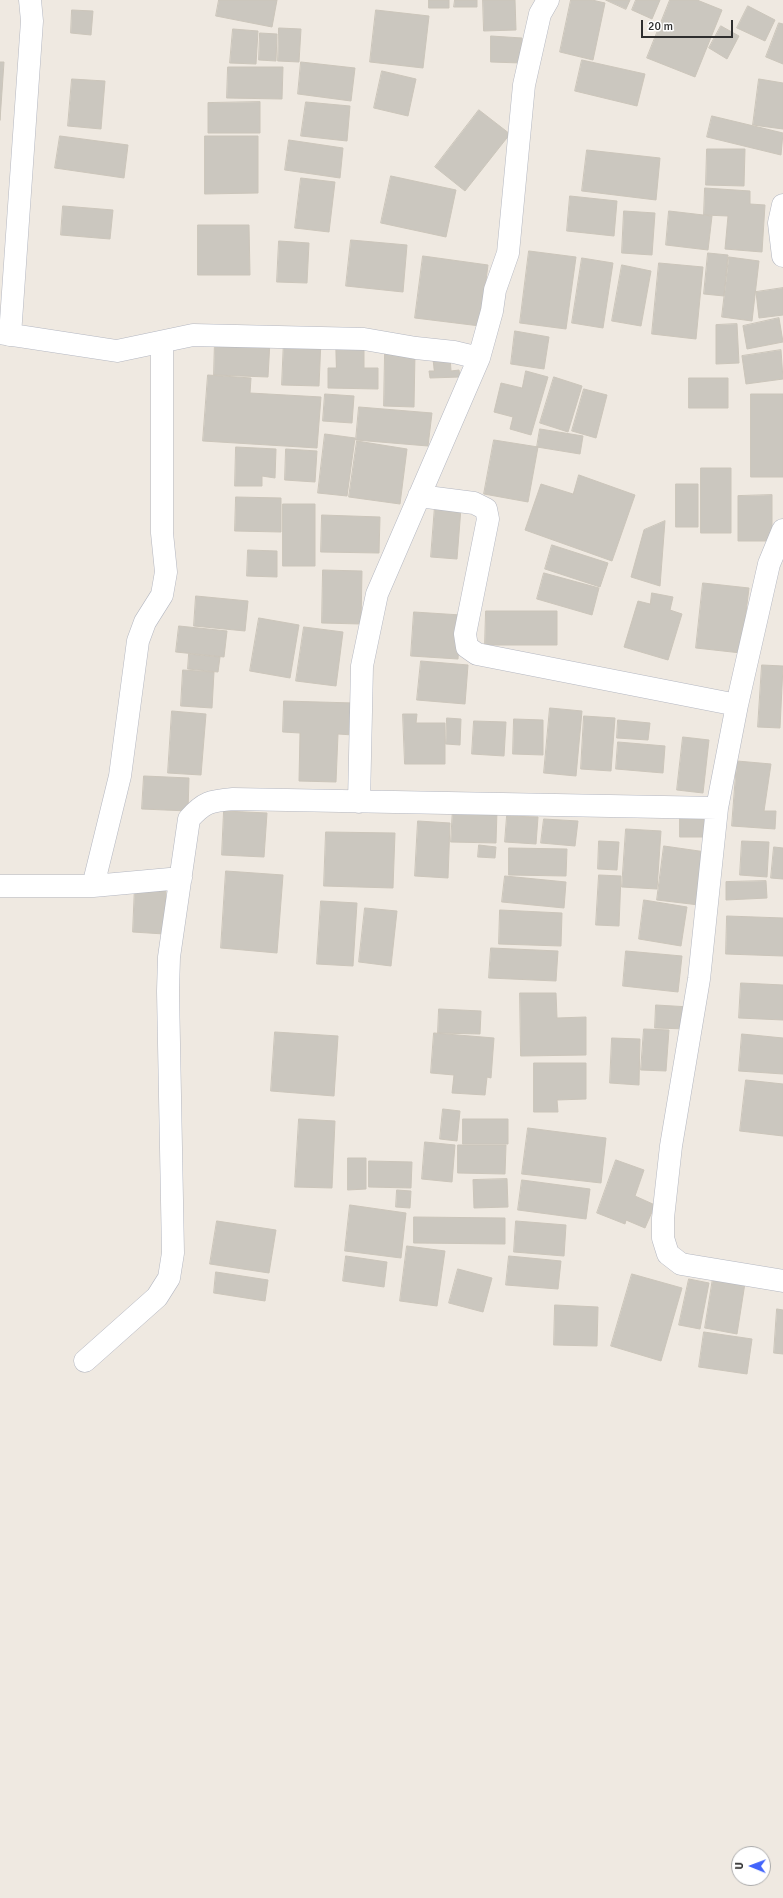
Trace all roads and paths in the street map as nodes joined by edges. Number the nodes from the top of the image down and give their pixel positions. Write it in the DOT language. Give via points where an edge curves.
graph roads {
  1 [pos="30,0"];
  2 [pos="548,0"];
  3 [pos="783,205"];
  4 [pos="783,256"];
  5 [pos="5,334"];
  6 [pos="162,343"];
  7 [pos="479,358"];
  8 [pos="419,496"];
  9 [pos="783,530"];
  10 [pos="737,705"];
  11 [pos="359,802"];
  12 [pos="717,808"];
  13 [pos="181,878"];
  14 [pos="0,886"];
  15 [pos="93,886"];
  16 [pos="783,1280"];
  17 [pos="85,1361"];
  1 -- 5 [label="street" via="32,29"];
  2 -- 7 [label="street" via="540,14 524,86 508,253 495,290"];
  3 -- 4 [label="street" via="779,223"];
  5 -- 6 [label="street" via="117,351"];
  6 -- 7 [label="street" via="193,335 364,339"];
  6 -- 15 [label="street" via="162,533 166,572 162,595 145,622 138,641 120,776"];
  7 -- 8 [label="street"];
  8 -- 10 [label="street" via="474,503 486,509 488,520 465,634 467,646 477,654"];
  8 -- 11 [label="street" via="377,594 368,634 362,666"];
  9 -- 10 [label="street" via="769,564"];
  10 -- 12 [label="street"];
  11 -- 12 [label="street"];
  11 -- 13 [label="street" via="212,800 198,809 189,820"];
  12 -- 16 [label="street" via="699,979 671,1146 663,1238 668,1254 681,1264"];
  13 -- 15 [label="street"];
  13 -- 17 [label="street" via="168,991 174,1253 169,1278 158,1297"];
  14 -- 15 [label="street"];
}
